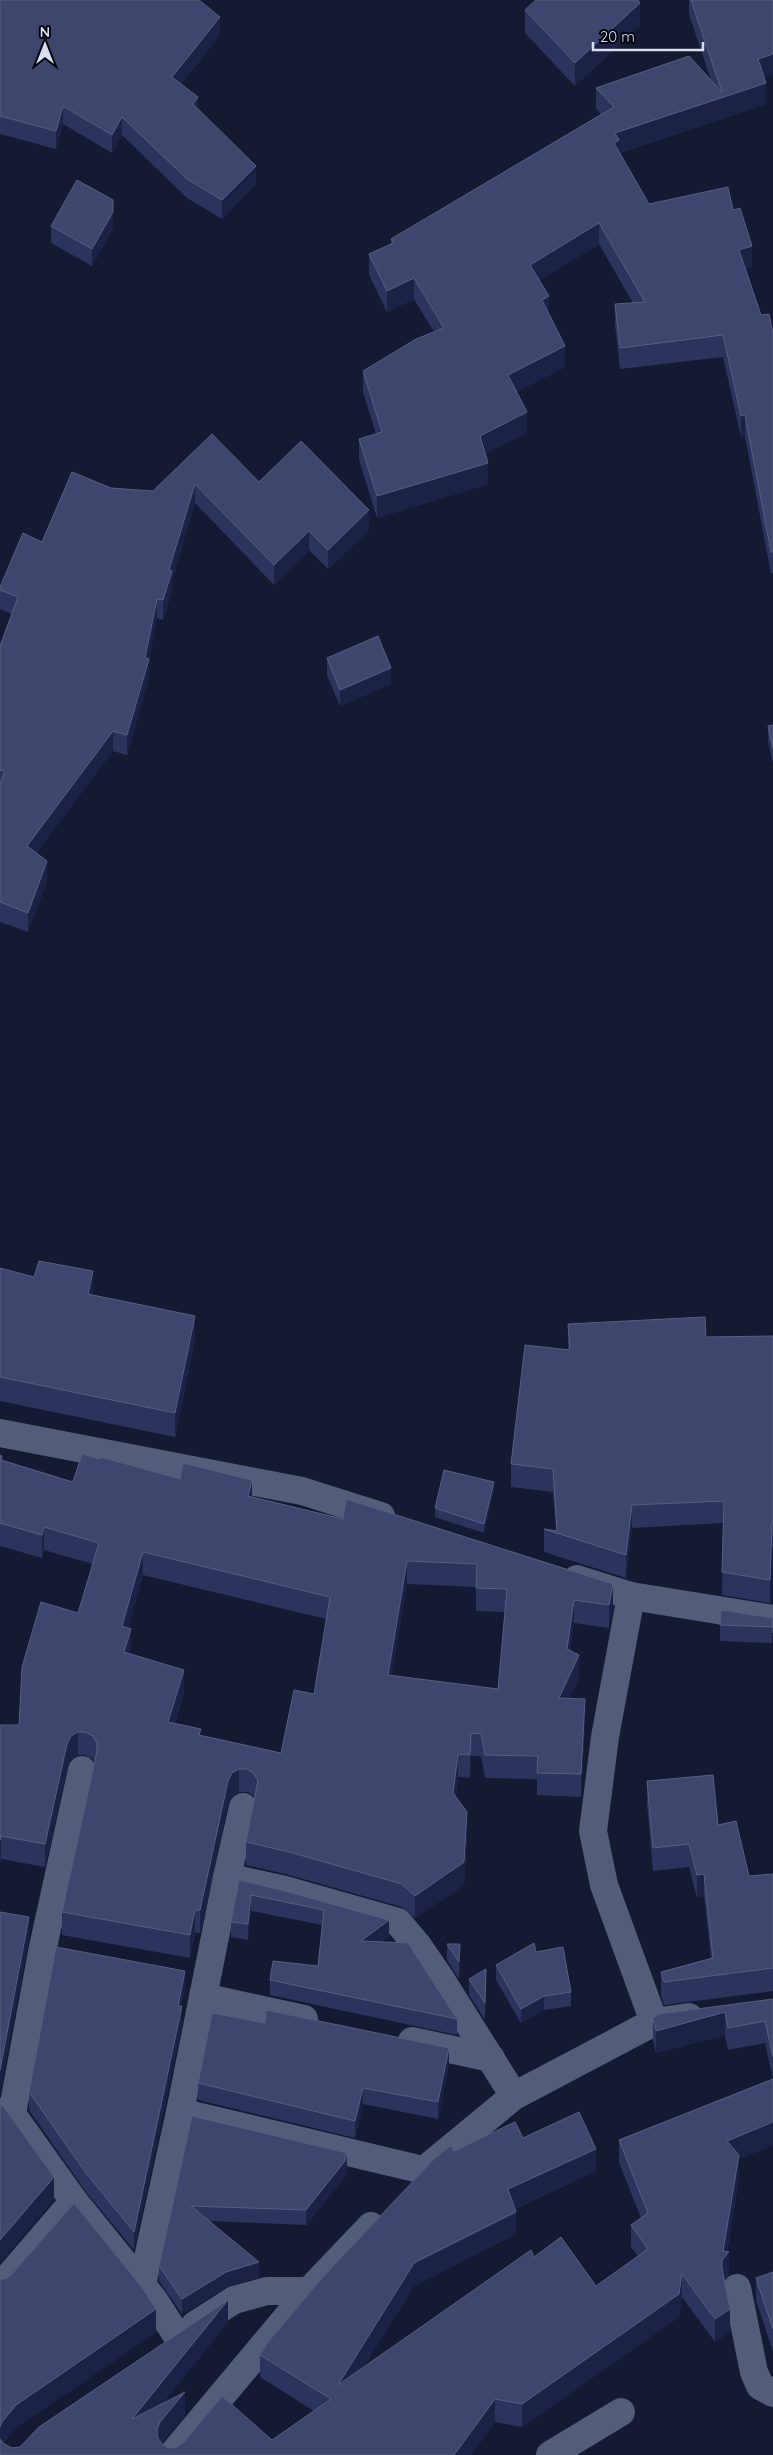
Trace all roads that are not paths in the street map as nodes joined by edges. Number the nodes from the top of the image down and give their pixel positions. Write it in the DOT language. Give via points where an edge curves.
graph roads {
  1 [pos="0,1433"];
  2 [pos="405,1524"];
  3 [pos="556,1572"];
  4 [pos="631,1596"];
  5 [pos="773,1619"];
  6 [pos="82,1770"];
  7 [pos="243,1808"];
  8 [pos="227,1878"];
  9 [pos="19,1922"];
  10 [pos="46,1937"];
  11 [pos="72,1953"];
  12 [pos="178,1972"];
  13 [pos="205,1987"];
  14 [pos="714,2014"];
  15 [pos="654,2022"];
  16 [pos="328,2024"];
  17 [pos="385,2036"];
  18 [pos="491,2058"];
  19 [pos="514,2096"];
  20 [pos="180,2112"];
  21 [pos="6,2113"];
  22 [pos="424,2170"];
  23 [pos="74,2200"];
  24 [pos="142,2285"];
  25 [pos="0,2286"];
  26 [pos="737,2288"];
  27 [pos="309,2291"];
  28 [pos="177,2336"];
  29 [pos="155,2352"];
  30 [pos="773,2393"];
  31 [pos="621,2412"];
  32 [pos="172,2455"];
  33 [pos="550,2455"];
  1 -- 2 [label="street" via="302,1491"];
  3 -- 4 [label="street"];
  4 -- 5 [label="street"];
  4 -- 15 [label="street" via="605,1738 593,1831 604,1885"];
  6 -- 10 [label="street"];
  7 -- 8 [label="street"];
  8 -- 13 [label="street"];
  8 -- 18 [label="street" via="285,1890 398,1922 440,1978"];
  9 -- 10 [label="street"];
  10 -- 11 [label="street"];
  10 -- 21 [label="street"];
  12 -- 13 [label="street"];
  13 -- 16 [label="street"];
  13 -- 20 [label="street"];
  14 -- 15 [label="street"];
  15 -- 19 [label="street"];
  17 -- 18 [label="street"];
  18 -- 19 [label="street"];
  19 -- 22 [label="street"];
  20 -- 22 [label="street"];
  20 -- 24 [label="street"];
  21 -- 23 [label="street"];
  22 -- 27 [label="street"];
  23 -- 24 [label="street"];
  23 -- 25 [label="street"];
  24 -- 28 [label="street"];
  26 -- 30 [label="street" via="754,2372 760,2386"];
  27 -- 28 [label="street" via="267,2291 234,2300"];
  27 -- 32 [label="street"];
  28 -- 29 [label="street"];
  31 -- 33 [label="street"];
}
